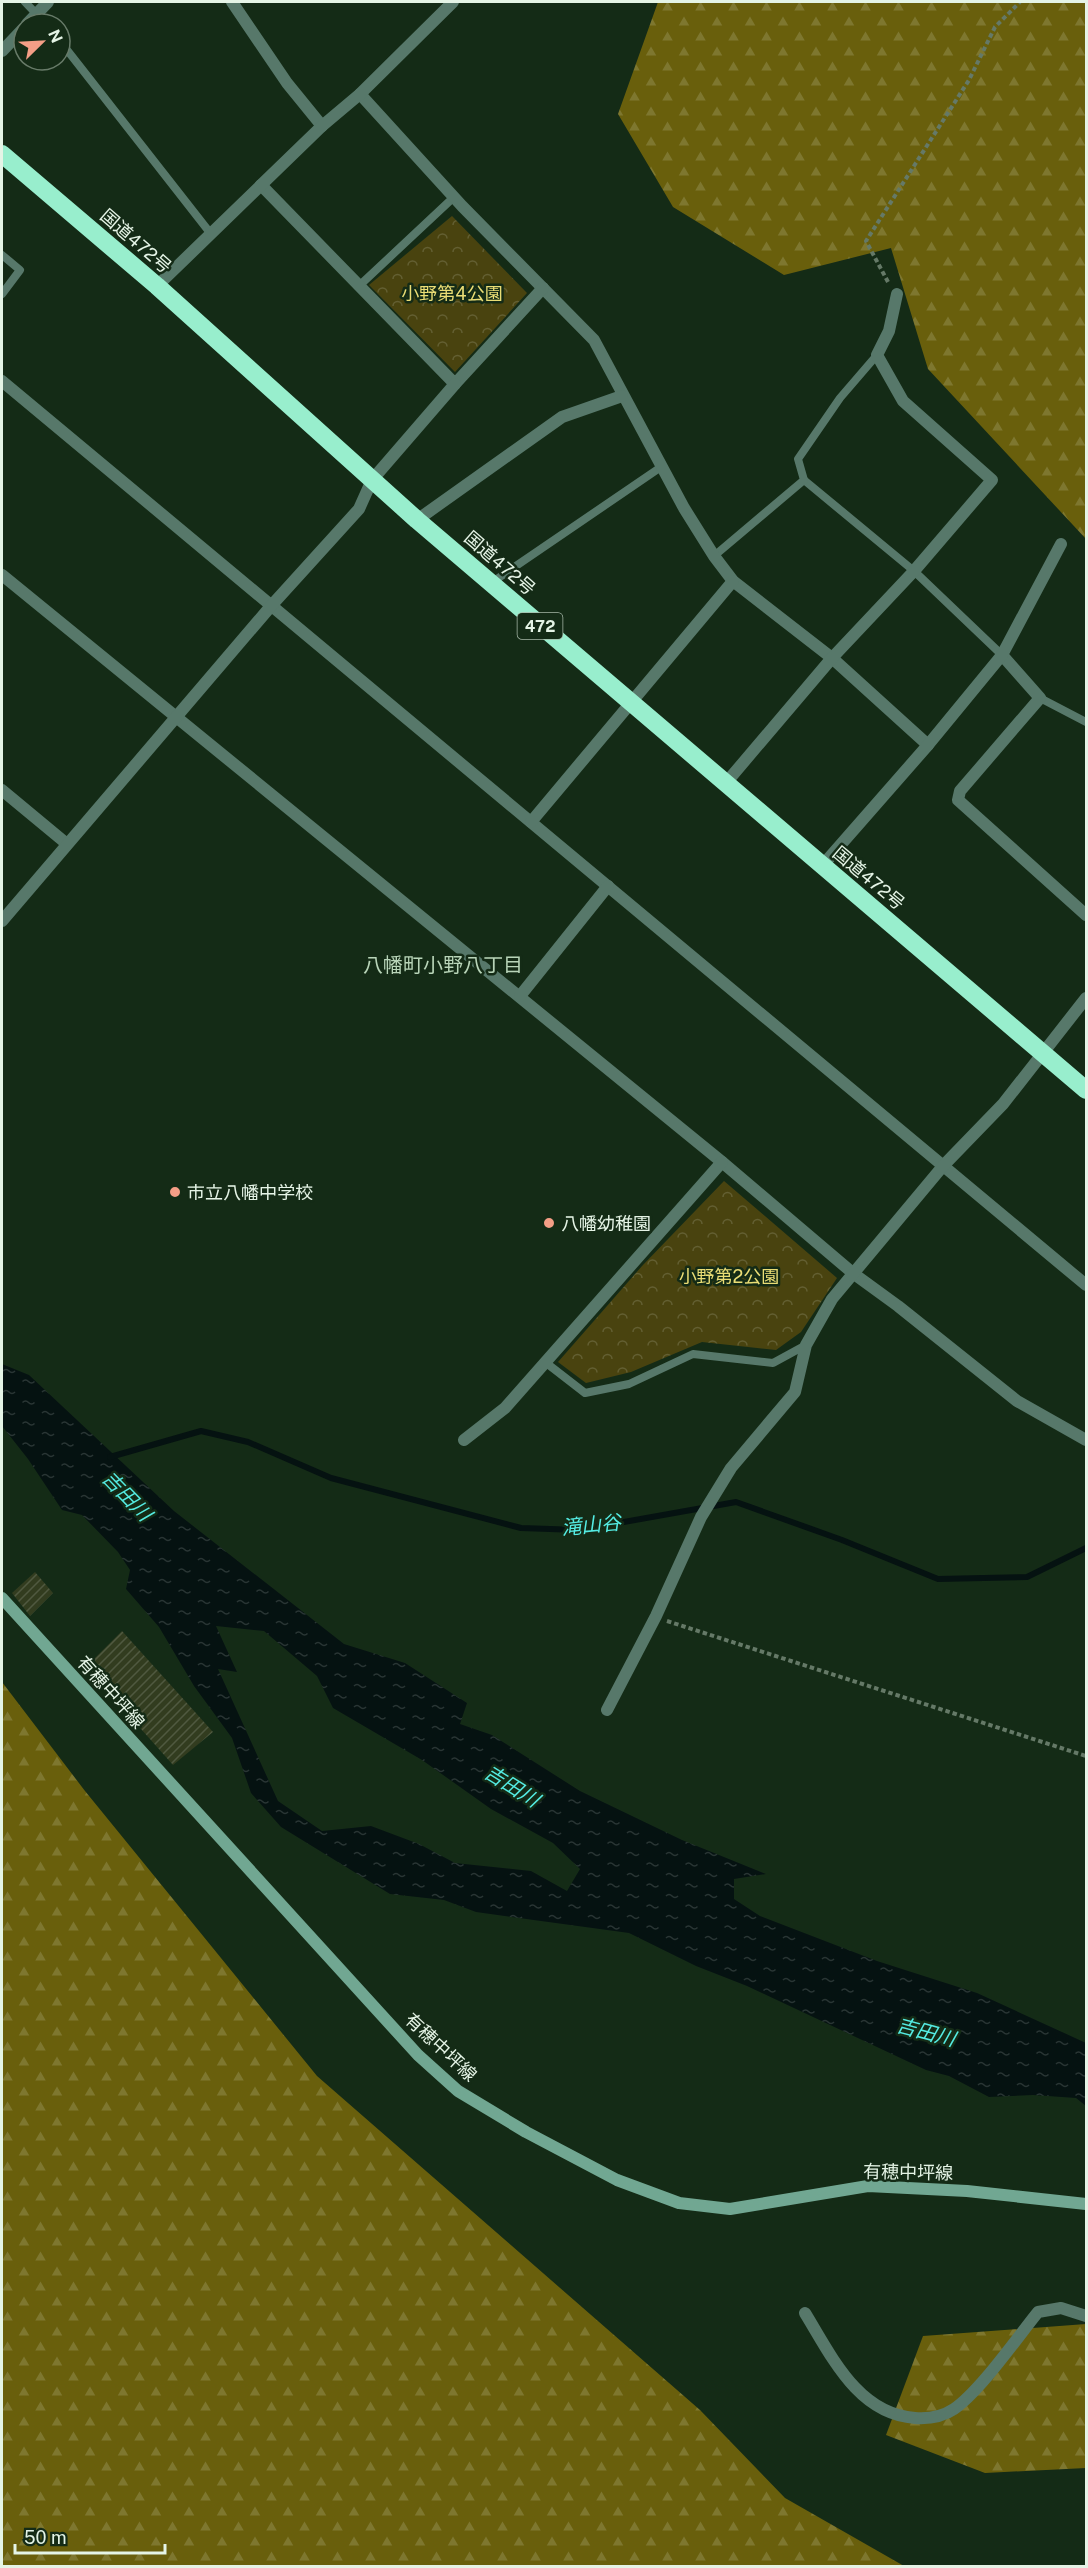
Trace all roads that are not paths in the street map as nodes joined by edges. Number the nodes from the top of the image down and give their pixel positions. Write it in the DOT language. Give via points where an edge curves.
graph roads {
  1 [pos="25,2"];
  2 [pos="232,2"];
  3 [pos="453,2"];
  4 [pos="37,12"];
  5 [pos="72,56"];
  6 [pos="360,94"];
  7 [pos="322,126"];
  8 [pos="2,154"];
  9 [pos="261,185"];
  10 [pos="454,197"];
  11 [pos="211,234"];
  12 [pos="2,255"];
  13 [pos="360,285"];
  14 [pos="157,286"];
  15 [pos="543,288"];
  16 [pos="2,294"];
  17 [pos="897,294"];
  18 [pos="878,355"];
  19 [pos="2,381"];
  20 [pos="455,384"];
  21 [pos="622,396"];
  22 [pos="661,466"];
  23 [pos="372,480"];
  24 [pos="804,480"];
  25 [pos="417,519"];
  26 [pos="1061,544"];
  27 [pos="714,556"];
  28 [pos="914,571"];
  29 [pos="2,575"];
  30 [pos="733,581"];
  31 [pos="491,584"];
  32 [pos="271,606"];
  33 [pos="1002,655"];
  34 [pos="832,658"];
  35 [pos="1040,698"];
  36 [pos="629,703"];
  37 [pos="176,717"];
  38 [pos="1086,722"];
  39 [pos="928,745"];
  40 [pos="725,784"];
  41 [pos="2,790"];
  42 [pos="531,822"];
  43 [pos="68,844"];
  44 [pos="822,866"];
  45 [pos="608,886"];
  46 [pos="1086,915"];
  47 [pos="2,921"];
  48 [pos="520,996"];
  49 [pos="1086,998"];
  50 [pos="1043,1051"];
  51 [pos="1086,1090"];
  52 [pos="722,1162"];
  53 [pos="943,1166"];
  54 [pos="854,1274"];
  55 [pos="1086,1285"];
  56 [pos="806,1345"];
  57 [pos="545,1362"];
  58 [pos="464,1440"];
  59 [pos="1086,1440"];
  60 [pos="2,1598"];
  61 [pos="607,1710"];
  62 [pos="1086,2204"];
  63 [pos="805,2313"];
  64 [pos="1086,2316"];
  1 -- 4 [label="lane"];
  2 -- 7 [label="street" via="287,84"];
  3 -- 6 [label="street"];
  5 -- 11 [label="lane"];
  6 -- 7 [label="street"];
  6 -- 10 [label="street"];
  7 -- 9 [label="street"];
  8 -- 14 [label="highway, 国道472号 / 472"];
  9 -- 11 [label="street"];
  9 -- 13 [label="street"];
  10 -- 13 [label="lane"];
  10 -- 15 [label="street"];
  11 -- 14 [label="street"];
  12 -- 16 [label="lane" via="20,270"];
  13 -- 20 [label="street"];
  14 -- 23 [label="highway, 国道472号 / 472"];
  15 -- 20 [label="street"];
  15 -- 21 [label="street" via="594,340"];
  17 -- 18 [label="street" via="890,331"];
  18 -- 24 [label="lane" via="840,398 798,459"];
  18 -- 28 [label="street" via="903,401 992,480"];
  19 -- 32 [label="street"];
  20 -- 23 [label="street"];
  21 -- 22 [label="street"];
  21 -- 25 [label="street" via="562,417"];
  22 -- 27 [label="street"];
  22 -- 31 [label="lane"];
  23 -- 25 [label="highway, 国道472号 / 472"];
  23 -- 32 [label="street" via="359,509"];
  24 -- 27 [label="lane"];
  24 -- 28 [label="lane"];
  25 -- 31 [label="highway, 国道472号 / 472"];
  26 -- 33 [label="street"];
  27 -- 30 [label="street"];
  28 -- 33 [label="lane"];
  28 -- 34 [label="street"];
  29 -- 37 [label="street"];
  30 -- 34 [label="street"];
  30 -- 36 [label="street"];
  31 -- 36 [label="highway, 国道472号 / 472"];
  32 -- 37 [label="street"];
  32 -- 42 [label="street"];
  33 -- 35 [label="street"];
  33 -- 39 [label="street"];
  34 -- 39 [label="street"];
  34 -- 40 [label="street"];
  35 -- 38 [label="lane"];
  35 -- 46 [label="street" via="960,791 958,800"];
  36 -- 40 [label="highway, 国道472号 / 472"];
  36 -- 42 [label="street"];
  37 -- 43 [label="street"];
  37 -- 48 [label="street"];
  39 -- 44 [label="street"];
  40 -- 44 [label="highway, 国道472号 / 472"];
  41 -- 43 [label="street"];
  42 -- 45 [label="street"];
  43 -- 47 [label="street"];
  44 -- 50 [label="highway, 国道472号 / 472"];
  45 -- 48 [label="street"];
  45 -- 53 [label="street"];
  48 -- 52 [label="street"];
  49 -- 50 [label="street"];
  50 -- 51 [label="highway, 国道472号 / 472"];
  50 -- 53 [label="street" via="1003,1104"];
  52 -- 54 [label="street"];
  52 -- 57 [label="street"];
  53 -- 54 [label="street"];
  53 -- 55 [label="street"];
  54 -- 56 [label="street" via="832,1299"];
  54 -- 59 [label="street" via="1017,1401"];
  56 -- 57 [label="lane" via="773,1363 693,1354 629,1384 585,1394"];
  56 -- 61 [label="street" via="795,1392 725,1478 701,1517"];
  57 -- 58 [label="street" via="505,1408"];
  60 -- 62 [label="main road, 有穂中坪線" via="418,2055 458,2091 526,2132 617,2180 679,2203 730,2209 868,2186 968,2191"];
  63 -- 64 [label="street" via="844,2378 876,2407 903,2417 930,2419 954,2409 974,2390 1038,2312 1061,2308"];
}
